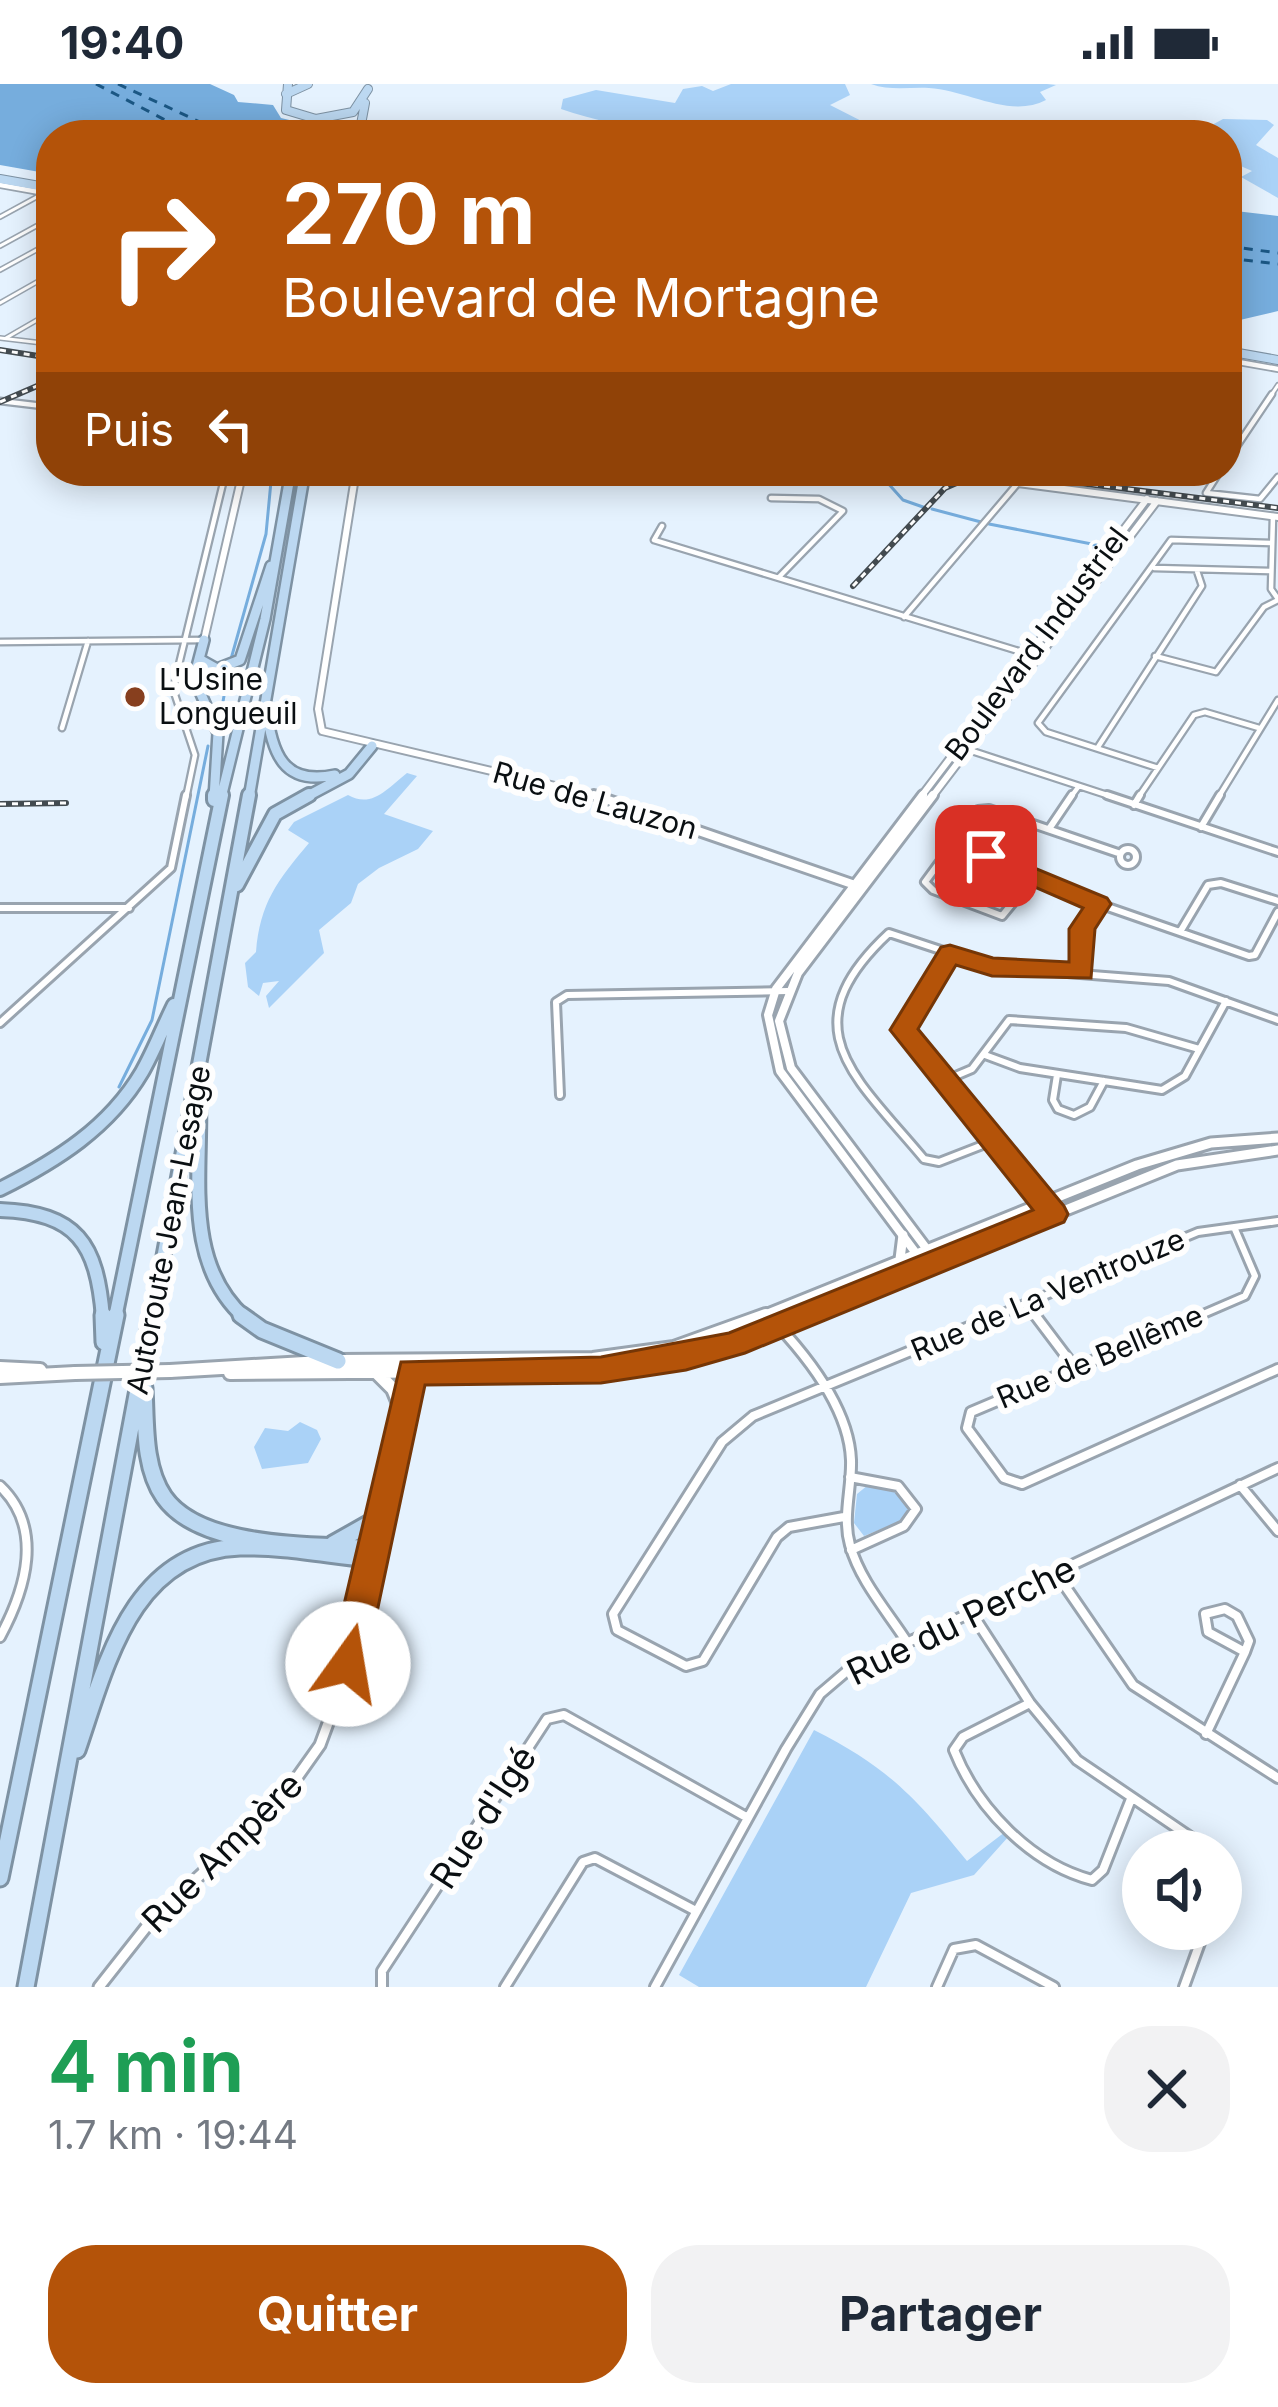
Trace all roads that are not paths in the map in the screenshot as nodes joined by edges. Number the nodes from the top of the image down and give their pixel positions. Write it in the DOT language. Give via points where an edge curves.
graph roads {
  1 [pos="308,84"];
  2 [pos="370,86"];
  3 [pos="287,89"];
  4 [pos="364,120"];
  5 [pos="0,178"];
  6 [pos="36,185"];
  7 [pos="36,196"];
  8 [pos="2,215"];
  9 [pos="36,226"];
  10 [pos="0,246"];
  11 [pos="36,250"];
  12 [pos="0,270"];
  13 [pos="36,282"];
  14 [pos="1,302"];
  15 [pos="36,320"];
  16 [pos="3,338"];
  17 [pos="36,342"];
  18 [pos="1242,351"];
  19 [pos="1278,357"];
  20 [pos="1242,363"];
  21 [pos="1278,369"];
  22 [pos="1278,385"];
  23 [pos="0,401"];
  24 [pos="1274,403"];
  25 [pos="36,405"];
  26 [pos="1242,442"];
  27 [pos="1278,477"];
  28 [pos="222,486"];
  29 [pos="240,486"];
  30 [pos="288,486"];
  31 [pos="302,486"];
  32 [pos="354,486"];
  33 [pos="1015,486"];
  34 [pos="1042,486"];
  35 [pos="1210,486"];
  36 [pos="771,497"];
  37 [pos="1152,500"];
  38 [pos="1276,516"];
  39 [pos="662,526"];
  40 [pos="1271,543"];
  41 [pos="276,554"];
  42 [pos="1153,567"];
  43 [pos="1197,571"];
  44 [pos="1270,571"];
  45 [pos="779,578"];
  46 [pos="1278,599"];
  47 [pos="904,616"];
  48 [pos="184,640"];
  49 [pos="204,640"];
  50 [pos="88,641"];
  51 [pos="0,642"];
  52 [pos="1034,656"];
  53 [pos="1155,656"];
  54 [pos="199,659"];
  55 [pos="264,695"];
  56 [pos="1278,700"];
  57 [pos="62,728"];
  58 [pos="1259,728"];
  59 [pos="368,745"];
  60 [pos="1098,747"];
  61 [pos="964,748"];
  62 [pos="1158,767"];
  63 [pos="1079,786"];
  64 [pos="1134,805"];
  65 [pos="1201,827"];
  66 [pos="1049,829"];
  67 [pos="213,838"];
  68 [pos="953,844"];
  69 [pos="1278,852"];
  70 [pos="1118,853"];
  71 [pos="1033,878"];
  72 [pos="859,887"];
  73 [pos="231,897"];
  74 [pos="1278,901"];
  75 [pos="1098,904"];
  76 [pos="0,908"];
  77 [pos="129,908"];
  78 [pos="1278,912"];
  79 [pos="1180,932"];
  80 [pos="950,953"];
  81 [pos="806,956"];
  82 [pos="1082,972"];
  83 [pos="776,989"];
  84 [pos="788,991"];
  85 [pos="181,994"];
  86 [pos="1226,1001"];
  87 [pos="1278,1020"];
  88 [pos="0,1023"];
  89 [pos="1199,1049"];
  90 [pos="985,1055"];
  91 [pos="1057,1075"];
  92 [pos="197,1076"];
  93 [pos="791,1077"];
  94 [pos="946,1080"];
  95 [pos="1104,1082"];
  96 [pos="560,1095"];
  97 [pos="1278,1138"];
  98 [pos="993,1141"];
  99 [pos="1278,1150"];
  100 [pos="0,1190"];
  101 [pos="1044,1202"];
  102 [pos="0,1210"];
  103 [pos="1053,1214"];
  104 [pos="897,1219"];
  105 [pos="1278,1221"];
  106 [pos="1234,1227"];
  107 [pos="903,1234"];
  108 [pos="921,1251"];
  109 [pos="900,1259"];
  110 [pos="930,1262"];
  111 [pos="1027,1304"];
  112 [pos="767,1314"];
  113 [pos="779,1325"];
  114 [pos="105,1361"];
  115 [pos="338,1361"];
  116 [pos="414,1366"];
  117 [pos="1075,1367"];
  118 [pos="142,1369"];
  119 [pos="1278,1369"];
  120 [pos="170,1372"];
  121 [pos="376,1372"];
  122 [pos="0,1373"];
  123 [pos="823,1388"];
  124 [pos="403,1413"];
  125 [pos="1278,1468"];
  126 [pos="850,1477"];
  127 [pos="1240,1485"];
  128 [pos="0,1486"];
  129 [pos="844,1517"];
  130 [pos="380,1518"];
  131 [pos="1278,1531"];
  132 [pos="332,1544"];
  133 [pos="851,1550"];
  134 [pos="372,1554"];
  135 [pos="1056,1572"];
  136 [pos="971,1612"];
  137 [pos="0,1637"];
  138 [pos="907,1642"];
  139 [pos="1245,1652"];
  140 [pos="1030,1703"];
  141 [pos="1206,1734"];
  142 [pos="1278,1778"];
  143 [pos="64,1785"];
  144 [pos="1131,1799"];
  145 [pos="748,1818"];
  146 [pos="1179,1830"];
  147 [pos="8,1835"];
  148 [pos="0,1853"];
  149 [pos="0,1877"];
  150 [pos="696,1912"];
  151 [pos="1197,1950"];
  152 [pos="26,1987"];
  153 [pos="99,1987"];
  154 [pos="382,1987"];
  155 [pos="505,1987"];
  156 [pos="656,1987"];
  157 [pos="937,1987"];
  158 [pos="1054,1987"];
  159 [pos="1184,1987"];
  1 -- 3 [label="highway"];
  2 -- 3 [label="highway" via="357,110 329,119 289,112"];
  2 -- 4 [label="highway"];
  5 -- 6 [label="highway"];
  7 -- 8 [label="street"];
  9 -- 10 [label="street"];
  11 -- 12 [label="street"];
  13 -- 14 [label="street"];
  15 -- 16 [label="street"];
  16 -- 17 [label="street"];
  18 -- 19 [label="highway"];
  20 -- 21 [label="street"];
  22 -- 24 [label="street"];
  23 -- 25 [label="street"];
  24 -- 26 [label="street"];
  27 -- 35 [label="street" via="1260,500 1206,493"];
  28 -- 48 [label="street"];
  29 -- 49 [label="street"];
  30 -- 41 [label="highway, Autoroute Jean-Lesage"];
  31 -- 55 [label="highway, Autoroute Jean-Lesage"];
  32 -- 59 [label="street, Rue de Lauzon" via="318,710 322,731"];
  33 -- 47 [label="street"];
  34 -- 37 [label="street"];
  36 -- 45 [label="street" via="800,496 843,511"];
  37 -- 38 [label="street"];
  37 -- 52 [label="street, Boulevard Industriel"];
  38 -- 40 [label="street"];
  39 -- 45 [label="street" via="654,540"];
  40 -- 42 [label="street" via="1176,538"];
  40 -- 44 [label="street"];
  41 -- 54 [label="highway" via="240,660 218,669"];
  41 -- 67 [label="highway, Autoroute Jean-Lesage"];
  42 -- 43 [label="street"];
  42 -- 60 [label="street" via="1038,723"];
  43 -- 44 [label="street"];
  43 -- 53 [label="street" via="1202,586"];
  44 -- 46 [label="street"];
  45 -- 47 [label="street"];
  46 -- 53 [label="street" via="1216,672"];
  47 -- 52 [label="street"];
  48 -- 49 [label="street"];
  48 -- 50 [label="street"];
  48 -- 77 [label="street" via="172,695 194,763 170,870"];
  49 -- 54 [label="highway"];
  50 -- 51 [label="street"];
  50 -- 57 [label="street"];
  52 -- 61 [label="street, Boulevard Industriel"];
  53 -- 60 [label="street"];
  54 -- 67 [label="highway" via="194,681 218,738"];
  55 -- 59 [label="highway" via="274,750 296,777 335,776"];
  55 -- 73 [label="highway, Autoroute Jean-Lesage"];
  56 -- 58 [label="street"];
  58 -- 62 [label="street" via="1199,712"];
  58 -- 65 [label="street"];
  59 -- 72 [label="street, Rue de Lauzon" via="621,802"];
  59 -- 73 [label="highway" via="349,774 273,817"];
  60 -- 62 [label="street"];
  61 -- 63 [label="street"];
  61 -- 72 [label="street, Boulevard Industriel"];
  62 -- 64 [label="street"];
  63 -- 64 [label="street"];
  63 -- 66 [label="street"];
  64 -- 65 [label="street"];
  65 -- 69 [label="street"];
  66 -- 68 [label="street" via="978,810"];
  66 -- 70 [label="street"];
  67 -- 85 [label="highway, Autoroute Jean-Lesage"];
  68 -- 71 [label="street"];
  68 -- 71 [label="street" via="925,882 933,890 1002,916"];
  71 -- 75 [label="street"];
  72 -- 81 [label="street, Boulevard Industriel"];
  73 -- 92 [label="highway, Autoroute Jean-Lesage"];
  74 -- 79 [label="street" via="1208,885"];
  75 -- 79 [label="street"];
  75 -- 82 [label="street" via="1082,929"];
  76 -- 77 [label="street"];
  77 -- 88 [label="street"];
  78 -- 79 [label="street" via="1255,955"];
  80 -- 82 [label="street" via="992,967"];
  80 -- 94 [label="street" via="904,1030"];
  80 -- 98 [label="street" via="884,935 842,994 837,1047 924,1159 939,1162"];
  81 -- 83 [label="street, Boulevard Industriel"];
  81 -- 84 [label="street, Boulevard Industriel"];
  82 -- 86 [label="street" via="1169,981"];
  83 -- 84 [label="street"];
  83 -- 93 [label="street, Boulevard Industriel" via="771,1043"];
  83 -- 96 [label="street" via="568,995 556,1002"];
  84 -- 93 [label="street, Boulevard Industriel" via="779,1021"];
  85 -- 100 [label="highway" via="140,1076 106,1120"];
  85 -- 114 [label="highway, Autoroute Jean-Lesage"];
  86 -- 87 [label="street"];
  86 -- 89 [label="street"];
  89 -- 90 [label="street" via="1126,1028 1009,1020"];
  89 -- 95 [label="street" via="1177,1085"];
  90 -- 91 [label="street"];
  90 -- 94 [label="street"];
  91 -- 95 [label="street"];
  91 -- 95 [label="street" via="1053,1100 1065,1114 1083,1113"];
  92 -- 115 [label="highway" via="201,1240 212,1280 254,1325"];
  92 -- 118 [label="highway, Autoroute Jean-Lesage"];
  93 -- 104 [label="street, Boulevard Industriel"];
  94 -- 98 [label="street"];
  97 -- 101 [label="main road" via="1179,1150"];
  98 -- 101 [label="street"];
  99 -- 103 [label="main road" via="1178,1165"];
  101 -- 103 [label="street"];
  101 -- 108 [label="main road"];
  102 -- 114 [label="highway" via="52,1217 87,1243 102,1289"];
  103 -- 110 [label="main road"];
  104 -- 107 [label="street, Boulevard Industriel"];
  104 -- 108 [label="street, Boulevard Industriel"];
  105 -- 106 [label="street, Rue de La Ventrouze"];
  106 -- 111 [label="street, Rue de La Ventrouze" via="1198,1232"];
  106 -- 117 [label="street, Rue de Bellême" via="1255,1276 1245,1296"];
  107 -- 108 [label="street, Boulevard Industriel"];
  107 -- 109 [label="main road"];
  108 -- 109 [label="main road"];
  108 -- 110 [label="street, Boulevard Industriel"];
  109 -- 112 [label="main road"];
  110 -- 113 [label="main road"];
  111 -- 117 [label="street"];
  111 -- 123 [label="street, Rue de La Ventrouze"];
  112 -- 113 [label="street"];
  112 -- 116 [label="main road" via="623,1357"];
  113 -- 116 [label="main road" via="640,1365"];
  113 -- 123 [label="street"];
  114 -- 147 [label="highway, Autoroute Jean-Lesage"];
  115 -- 116 [label="main road"];
  115 -- 120 [label="main road"];
  116 -- 121 [label="main road"];
  116 -- 124 [label="street, Rue Ampère"];
  117 -- 119 [label="street, Rue de Bellême" via="966,1419 1012,1484"];
  118 -- 132 [label="highway" via="150,1455 175,1511 223,1534"];
  118 -- 143 [label="highway, Autoroute Jean-Lesage"];
  120 -- 121 [label="main road"];
  120 -- 122 [label="main road, bridge"];
  121 -- 124 [label="main road"];
  123 -- 126 [label="street" via="850,1448"];
  123 -- 129 [label="street, Rue de La Ventrouze" via="733,1429 612,1623 694,1666 777,1537 789,1527"];
  124 -- 130 [label="street, Rue Ampère"];
  125 -- 127 [label="street, Rue du Perche"];
  126 -- 129 [label="street"];
  126 -- 133 [label="street" via="895,1481 916,1509 904,1526"];
  127 -- 131 [label="street"];
  127 -- 135 [label="street, Rue du Perche"];
  128 -- 137 [label="street" via="22,1507 28,1539"];
  129 -- 133 [label="street"];
  130 -- 132 [label="highway"];
  130 -- 134 [label="street, Rue Ampère"];
  132 -- 134 [label="highway"];
  133 -- 138 [label="street"];
  134 -- 143 [label="highway" via="228,1547 165,1571 128,1618"];
  134 -- 153 [label="street, Rue Ampère" via="337,1705 308,1765 256,1826 140,1933"];
  135 -- 136 [label="street, Rue du Perche"];
  135 -- 141 [label="street" via="1133,1685"];
  136 -- 138 [label="street, Rue du Perche"];
  136 -- 140 [label="street"];
  138 -- 145 [label="street, Rue du Perche" via="848,1670 820,1694"];
  139 -- 139 [label="street" via="1208,1632 1205,1614 1220,1608 1237,1616 1249,1636"];
  139 -- 141 [label="street"];
  140 -- 144 [label="street" via="1077,1760"];
  140 -- 144 [label="street" via="954,1750 988,1808 1071,1878 1092,1880"];
  141 -- 142 [label="street"];
  143 -- 152 [label="highway, Autoroute Jean-Lesage"];
  144 -- 146 [label="street"];
  145 -- 150 [label="street, Rue du Perche"];
  145 -- 154 [label="street, Rue d'Igé" via="564,1715 547,1720 382,1971"];
  147 -- 148 [label="highway"];
  147 -- 149 [label="highway, Autoroute Jean-Lesage"];
  150 -- 155 [label="street" via="596,1858 583,1862"];
  150 -- 156 [label="street, Rue du Perche"];
  151 -- 159 [label="street"];
  157 -- 158 [label="street" via="954,1949 976,1945"];
}
